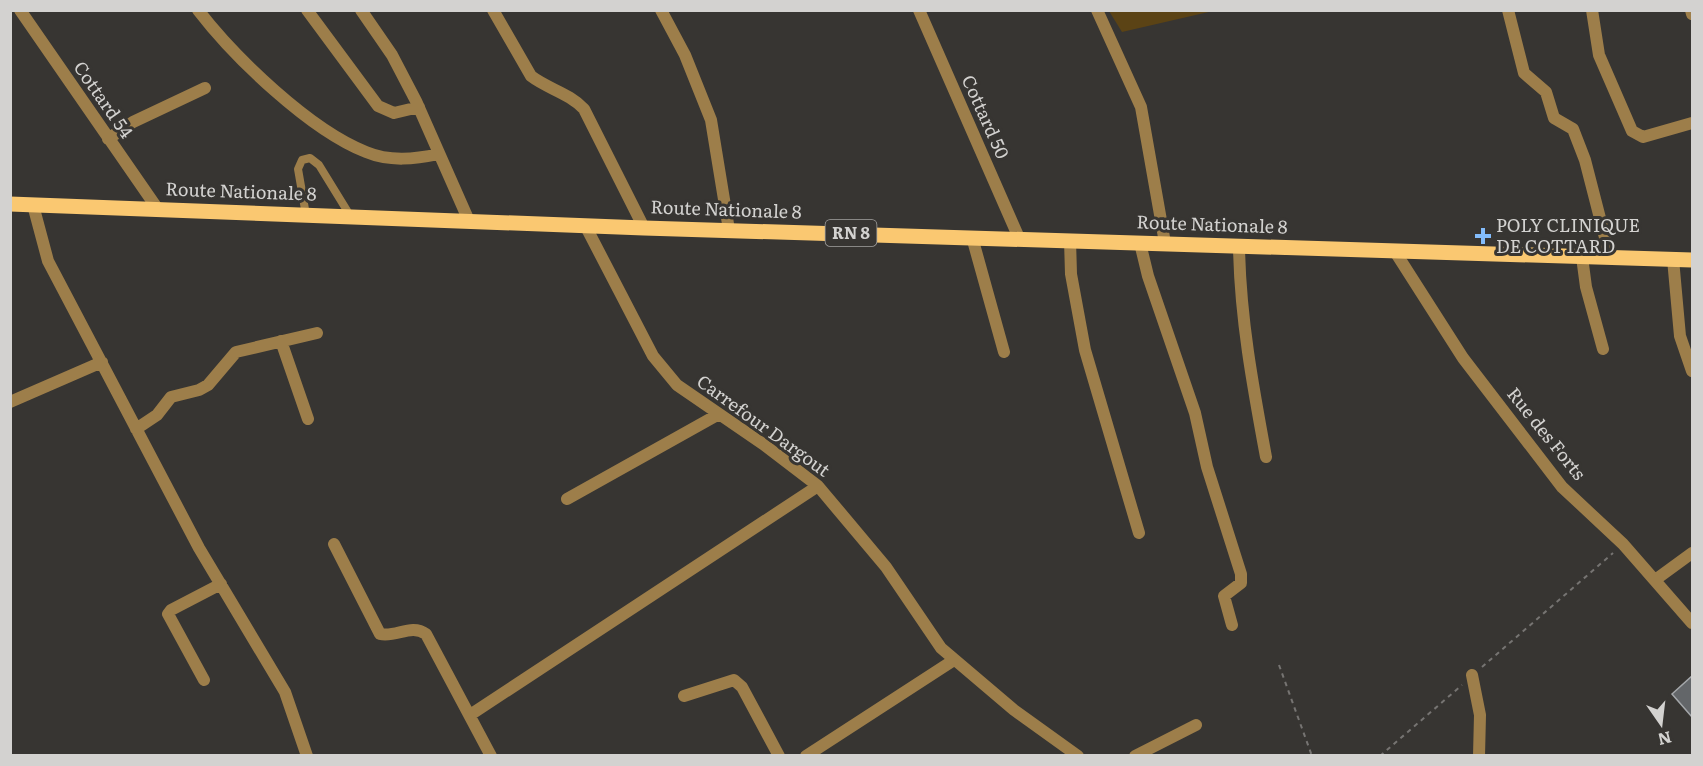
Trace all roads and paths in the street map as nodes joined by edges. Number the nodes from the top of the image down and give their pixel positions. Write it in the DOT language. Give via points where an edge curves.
graph roads {
  1 [pos="20,10"];
  2 [pos="198,10"];
  3 [pos="307,10"];
  4 [pos="361,10"];
  5 [pos="493,10"];
  6 [pos="661,10"];
  7 [pos="919,10"];
  8 [pos="1097,10"];
  9 [pos="1508,10"];
  10 [pos="1592,10"];
  11 [pos="205,88"];
  12 [pos="418,107"];
  13 [pos="1692,123"];
  14 [pos="108,139"];
  15 [pos="439,154"];
  16 [pos="10,204"];
  17 [pos="33,205"];
  18 [pos="157,208"];
  19 [pos="306,214"];
  20 [pos="351,216"];
  21 [pos="469,221"];
  22 [pos="585,225"];
  23 [pos="644,228"];
  24 [pos="729,230"];
  25 [pos="972,237"];
  26 [pos="1019,238"];
  27 [pos="1070,240"];
  28 [pos="1140,243"];
  29 [pos="1165,243"];
  30 [pos="1239,246"];
  31 [pos="1394,250"];
  32 [pos="1582,257"];
  33 [pos="1611,258"];
  34 [pos="1673,259"];
  35 [pos="1692,260"];
  36 [pos="317,333"];
  37 [pos="281,341"];
  38 [pos="1604,349"];
  39 [pos="1004,352"];
  40 [pos="102,362"];
  41 [pos="1692,371"];
  42 [pos="10,402"];
  43 [pos="719,414"];
  44 [pos="308,419"];
  45 [pos="136,429"];
  46 [pos="1266,457"];
  47 [pos="818,486"];
  48 [pos="567,498"];
  49 [pos="1139,533"];
  50 [pos="334,544"];
  51 [pos="1623,544"];
  52 [pos="1692,553"];
  53 [pos="1655,580"];
  54 [pos="221,584"];
  55 [pos="1692,623"];
  56 [pos="1232,624"];
  57 [pos="954,660"];
  58 [pos="1279,665"];
  59 [pos="1472,675"];
  60 [pos="204,680"];
  61 [pos="684,696"];
  62 [pos="470,716"];
  63 [pos="1196,725"];
  64 [pos="1077,755"];
  65 [pos="307,756"];
  66 [pos="491,756"];
  67 [pos="778,756"];
  68 [pos="806,756"];
  69 [pos="1135,756"];
  70 [pos="1312,756"];
  71 [pos="1380,756"];
  72 [pos="1479,756"];
  1 -- 14 [label="street, Cottard 54"];
  2 -- 15 [label="street" via="249,66 337,138 368,153 394,159"];
  3 -- 12 [label="street" via="378,106 393,113"];
  4 -- 12 [label="street" via="392,55"];
  5 -- 23 [label="street" via="531,76 574,98 584,109"];
  6 -- 24 [label="street" via="685,55 711,120"];
  7 -- 26 [label="street, Cottard 50"];
  8 -- 29 [label="street" via="1142,107"];
  9 -- 33 [label="street" via="1524,73 1546,92 1554,118 1573,129"];
  10 -- 13 [label="street" via="1599,55 1632,131 1640,136"];
  11 -- 14 [label="street"];
  12 -- 15 [label="street"];
  14 -- 18 [label="street, Cottard 54"];
  15 -- 21 [label="street"];
  16 -- 17 [label="main road, Route Nationale 8 / RN 8"];
  17 -- 18 [label="main road, Route Nationale 8 / RN 8"];
  17 -- 40 [label="street" via="48,261"];
  18 -- 19 [label="main road, Route Nationale 8 / RN 8"];
  19 -- 20 [label="main road, Route Nationale 8 / RN 8"];
  19 -- 20 [label="lane" via="298,169 302,160 310,158 319,165"];
  20 -- 21 [label="main road, Route Nationale 8 / RN 8"];
  21 -- 22 [label="main road, Route Nationale 8 / RN 8"];
  22 -- 23 [label="main road, Route Nationale 8 / RN 8"];
  22 -- 43 [label="street, Carrefour Dargout" via="654,356 677,385"];
  23 -- 24 [label="main road, Route Nationale 8 / RN 8"];
  24 -- 25 [label="main road, Route Nationale 8 / RN 8"];
  25 -- 26 [label="main road, Route Nationale 8 / RN 8"];
  25 -- 39 [label="street"];
  26 -- 27 [label="main road, Route Nationale 8 / RN 8"];
  27 -- 28 [label="main road, Route Nationale 8 / RN 8"];
  27 -- 49 [label="street" via="1071,274 1085,350"];
  28 -- 29 [label="main road, Route Nationale 8 / RN 8"];
  28 -- 56 [label="street" via="1241,574 1241,583 1224,596"];
  29 -- 30 [label="main road, Route Nationale 8 / RN 8"];
  30 -- 31 [label="main road, Route Nationale 8 / RN 8"];
  30 -- 46 [label="street" via="1245,329"];
  31 -- 32 [label="main road, Route Nationale 8 / RN 8"];
  31 -- 51 [label="street, Rue des Forts" via="1463,358 1562,487"];
  32 -- 33 [label="main road, Route Nationale 8 / RN 8"];
  32 -- 38 [label="street" via="1586,287"];
  33 -- 34 [label="main road, Route Nationale 8 / RN 8"];
  34 -- 35 [label="main road, Route Nationale 8 / RN 8"];
  34 -- 41 [label="street" via="1680,336"];
  36 -- 37 [label="street"];
  37 -- 44 [label="street"];
  37 -- 45 [label="street" via="236,352 208,385 171,398"];
  40 -- 42 [label="street"];
  40 -- 45 [label="street"];
  43 -- 47 [label="street, Carrefour Dargout"];
  43 -- 48 [label="street"];
  45 -- 54 [label="street"];
  47 -- 57 [label="street, Carrefour Dargout" via="886,567 941,648"];
  47 -- 62 [label="street"];
  50 -- 62 [label="street" via="380,634 413,628 426,634"];
  51 -- 53 [label="street, Rue des Forts"];
  51 -- 59 [label="path"];
  52 -- 53 [label="street"];
  53 -- 55 [label="street, Rue des Forts"];
  54 -- 60 [label="street" via="168,614"];
  54 -- 65 [label="street" via="285,692"];
  57 -- 64 [label="street, Carrefour Dargout"];
  57 -- 68 [label="street"];
  58 -- 70 [label="path"];
  59 -- 71 [label="path"];
  59 -- 72 [label="street" via="1480,715"];
  61 -- 67 [label="street" via="734,680 742,687"];
  62 -- 66 [label="street"];
  63 -- 69 [label="street"];
}
